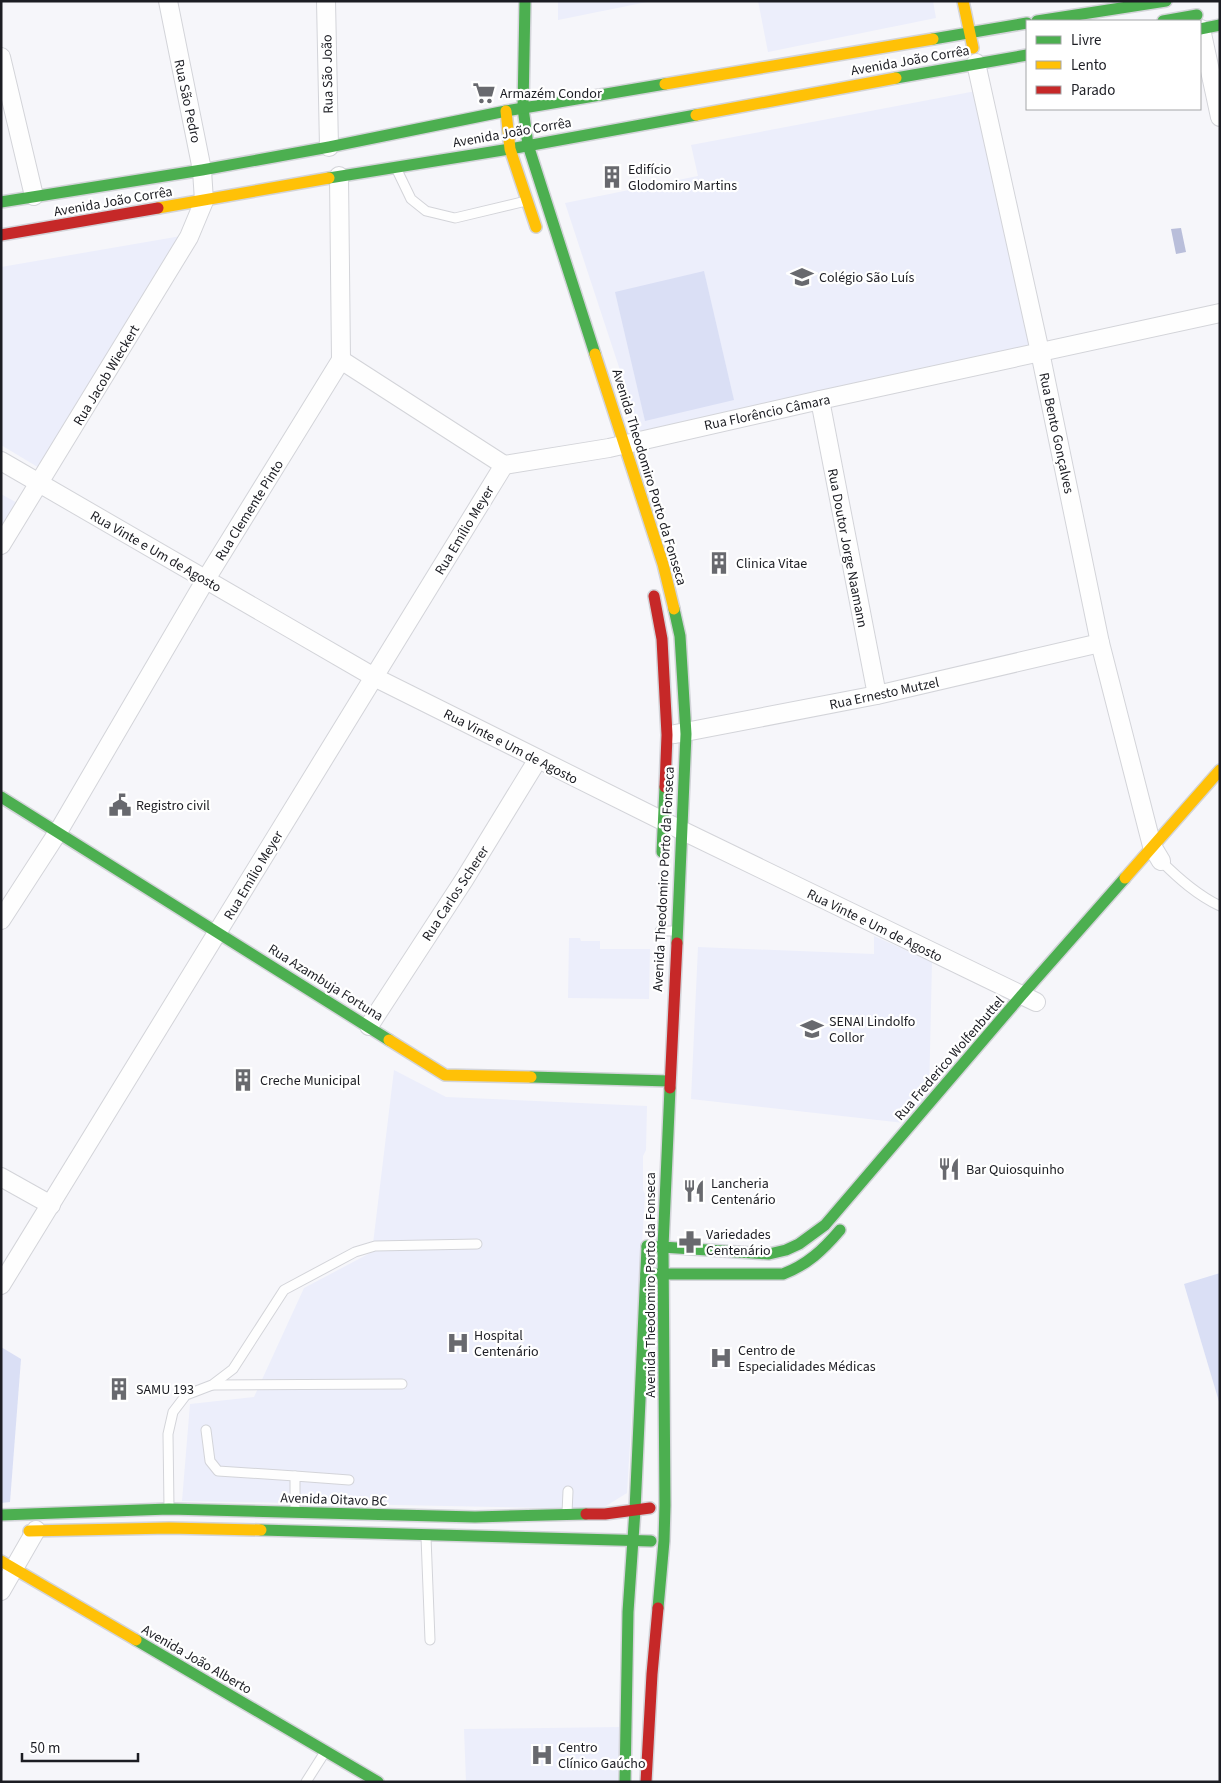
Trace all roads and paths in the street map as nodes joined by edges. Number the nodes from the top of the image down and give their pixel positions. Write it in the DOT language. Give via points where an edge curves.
graph roads {
  1 [pos="168,1"];
  2 [pos="326,1"];
  3 [pos="525,1"];
  4 [pos="963,1"];
  5 [pos="1166,1"];
  6 [pos="1193,1"];
  7 [pos="1043,20"];
  8 [pos="1198,20"];
  9 [pos="1026,23"];
  10 [pos="1201,24"];
  11 [pos="1220,25"];
  12 [pos="970,32"];
  13 [pos="1201,33"];
  14 [pos="1026,55"];
  15 [pos="1,57"];
  16 [pos="976,63"];
  17 [pos="506,107"];
  18 [pos="523,108"];
  19 [pos="1220,117"];
  20 [pos="528,145"];
  21 [pos="329,147"];
  22 [pos="510,149"];
  23 [pos="288,166"];
  24 [pos="396,167"];
  25 [pos="339,176"];
  26 [pos="206,178"];
  27 [pos="34,196"];
  28 [pos="204,201"];
  29 [pos="528,201"];
  30 [pos="1,202"];
  31 [pos="1,235"];
  32 [pos="539,236"];
  33 [pos="1220,313"];
  34 [pos="1040,352"];
  35 [pos="340,360"];
  36 [pos="820,400"];
  37 [pos="613,446"];
  38 [pos="1,461"];
  39 [pos="504,464"];
  40 [pos="40,484"];
  41 [pos="1,546"];
  42 [pos="206,579"];
  43 [pos="652,587"];
  44 [pos="1100,643"];
  45 [pos="374,677"];
  46 [pos="877,695"];
  47 [pos="686,734"];
  48 [pos="667,735"];
  49 [pos="538,759"];
  50 [pos="1220,770"];
  51 [pos="1,797"];
  52 [pos="664,822"];
  53 [pos="681,830"];
  54 [pos="58,832"];
  55 [pos="1159,857"];
  56 [pos="662,861"];
  57 [pos="1220,906"];
  58 [pos="1,920"];
  59 [pos="660,931"];
  60 [pos="676,932"];
  61 [pos="218,934"];
  62 [pos="1033,1001"];
  63 [pos="369,1026"];
  64 [pos="669,1081"];
  65 [pos="1,1177"];
  66 [pos="51,1205"];
  67 [pos="850,1219"];
  68 [pos="647,1241"];
  69 [pos="477,1244"];
  70 [pos="662,1247"];
  71 [pos="646,1274"];
  72 [pos="663,1275"];
  73 [pos="1,1285"];
  74 [pos="402,1384"];
  75 [pos="212,1385"];
  76 [pos="652,1393"];
  77 [pos="206,1430"];
  78 [pos="295,1476"];
  79 [pos="349,1480"];
  80 [pos="568,1491"];
  81 [pos="665,1505"];
  82 [pos="170,1509"];
  83 [pos="635,1510"];
  84 [pos="96,1512"];
  85 [pos="295,1513"];
  86 [pos="1,1514"];
  87 [pos="567,1514"];
  88 [pos="426,1517"];
  89 [pos="169,1528"];
  90 [pos="96,1530"];
  91 [pos="28,1531"];
  92 [pos="295,1532"];
  93 [pos="426,1535"];
  94 [pos="634,1540"];
  95 [pos="664,1541"];
  96 [pos="7,1565"];
  97 [pos="1,1591"];
  98 [pos="430,1640"];
  99 [pos="639,1674"];
  100 [pos="625,1733"];
  101 [pos="649,1734"];
  102 [pos="326,1751"];
  103 [pos="306,1782"];
  104 [pos="378,1782"];
  105 [pos="625,1782"];
  106 [pos="646,1782"];
  1 -- 26 [label="street, Rua São Pedro"];
  2 -- 21 [label="street, Rua São João"];
  3 -- 18 [label="main road, Avenida Theodomiro Porto da Fonseca"];
  4 -- 12 [label="main road, Rua Bento Gonçalves"];
  5 -- 7 [label="main road"];
  6 -- 8 [label="main road"];
  9 -- 12 [label="main road, Avenida João Corrêa"];
  10 -- 11 [label="main road"];
  12 -- 16 [label="main road, Rua Bento Gonçalves"];
  12 -- 18 [label="main road, Avenida João Corrêa"];
  13 -- 19 [label="street"];
  14 -- 16 [label="main road, Avenida João Corrêa"];
  15 -- 27 [label="street"];
  16 -- 20 [label="main road, Avenida João Corrêa"];
  16 -- 34 [label="street, Rua Bento Gonçalves"];
  17 -- 18 [label="main road, Avenida João Corrêa"];
  17 -- 21 [label="main road, Avenida João Corrêa"];
  17 -- 22 [label="main road"];
  18 -- 20 [label="main road, Avenida Theodomiro Porto da Fonseca"];
  20 -- 22 [label="main road, Avenida João Corrêa"];
  20 -- 37 [label="main road, Avenida Theodomiro Porto da Fonseca"];
  21 -- 23 [label="main road"];
  21 -- 26 [label="main road, Avenida João Corrêa"];
  22 -- 24 [label="main road, Avenida João Corrêa"];
  22 -- 29 [label="main road"];
  24 -- 25 [label="main road, Avenida João Corrêa"];
  24 -- 29 [label="lane" via="411,198 426,211 455,218"];
  25 -- 28 [label="main road, Avenida João Corrêa"];
  25 -- 35 [label="street"];
  26 -- 27 [label="main road, Avenida João Corrêa"];
  26 -- 28 [label="street, Rua São Pedro"];
  27 -- 30 [label="main road, Avenida João Corrêa"];
  28 -- 31 [label="main road, Avenida João Corrêa"];
  28 -- 40 [label="street, Rua Jacob Wieckert" via="189,237"];
  29 -- 32 [label="main road"];
  33 -- 34 [label="street, Rua Florêncio Câmara"];
  34 -- 36 [label="street, Rua Florêncio Câmara"];
  34 -- 44 [label="street, Rua Bento Gonçalves"];
  35 -- 39 [label="street"];
  35 -- 42 [label="street, Rua Clemente Pinto"];
  36 -- 37 [label="street, Rua Florêncio Câmara"];
  36 -- 46 [label="street, Rua Doutor Jorge Naamann"];
  37 -- 39 [label="street, Rua Florêncio Câmara"];
  37 -- 47 [label="main road, Avenida Theodomiro Porto da Fonseca" via="659,566 680,636"];
  38 -- 40 [label="street, Rua Vinte e Um de Agosto"];
  39 -- 45 [label="street, Rua Emílio Meyer"];
  40 -- 41 [label="street, Rua Jacob Wieckert"];
  40 -- 42 [label="street, Rua Vinte e Um de Agosto"];
  42 -- 45 [label="street, Rua Vinte e Um de Agosto"];
  42 -- 54 [label="street, Rua Clemente Pinto"];
  43 -- 48 [label="main road, Avenida Theodomiro Porto da Fonseca" via="662,639"];
  44 -- 46 [label="street, Rua Ernesto Mutzel"];
  44 -- 55 [label="street, Rua Bento Gonçalves"];
  45 -- 49 [label="street, Rua Vinte e Um de Agosto"];
  45 -- 61 [label="street, Rua Emílio Meyer"];
  46 -- 47 [label="street, Rua Ernesto Mutzel"];
  47 -- 48 [label="street, Rua Ernesto Mutzel"];
  47 -- 53 [label="main road, Avenida Theodomiro Porto da Fonseca"];
  48 -- 52 [label="main road, Avenida Theodomiro Porto da Fonseca"];
  49 -- 52 [label="street, Rua Vinte e Um de Agosto"];
  49 -- 63 [label="street, Rua Carlos Scherer"];
  50 -- 55 [label="main road, Rua Frederico Wolfenbuttel"];
  51 -- 54 [label="main road, Rua Azambuja Fortuna"];
  52 -- 53 [label="street, Rua Vinte e Um de Agosto"];
  52 -- 56 [label="main road, Avenida Theodomiro Porto da Fonseca"];
  53 -- 60 [label="main road, Avenida Theodomiro Porto da Fonseca"];
  53 -- 62 [label="street, Rua Vinte e Um de Agosto"];
  54 -- 58 [label="street, Rua Clemente Pinto"];
  54 -- 61 [label="main road, Rua Azambuja Fortuna"];
  55 -- 57 [label="lane" via="1180,879 1205,899"];
  55 -- 62 [label="main road, Rua Frederico Wolfenbuttel"];
  59 -- 60 [label="lane"];
  60 -- 64 [label="main road, Avenida Theodomiro Porto da Fonseca"];
  61 -- 63 [label="main road, Rua Azambuja Fortuna"];
  61 -- 66 [label="street, Rua Emílio Meyer"];
  62 -- 70 [label="main road, Rua Frederico Wolfenbuttel" via="808,1240 788,1250 768,1254"];
  63 -- 64 [label="main road, Rua Azambuja Fortuna" via="445,1075"];
  64 -- 70 [label="main road, Avenida Theodomiro Porto da Fonseca"];
  65 -- 66 [label="street"];
  66 -- 73 [label="street, Rua Emílio Meyer"];
  67 -- 72 [label="main road" via="824,1249 801,1268 783,1274"];
  68 -- 70 [label="main road, Rua Frederico Wolfenbuttel"];
  68 -- 71 [label="main road, Avenida Theodomiro Porto da Fonseca"];
  69 -- 75 [label="lane" via="375,1246 347,1256 284,1290 233,1370"];
  70 -- 72 [label="main road, Avenida Theodomiro Porto da Fonseca"];
  71 -- 72 [label="main road"];
  71 -- 76 [label="main road, Avenida Theodomiro Porto da Fonseca"];
  72 -- 76 [label="main road, Avenida Theodomiro Porto da Fonseca"];
  74 -- 75 [label="lane"];
  75 -- 82 [label="lane" via="186,1395 173,1412 168,1434"];
  76 -- 81 [label="main road, Avenida Theodomiro Porto da Fonseca"];
  76 -- 83 [label="main road, Avenida Theodomiro Porto da Fonseca"];
  77 -- 78 [label="lane" via="210,1462 218,1471"];
  78 -- 79 [label="lane"];
  78 -- 85 [label="lane"];
  80 -- 87 [label="lane"];
  81 -- 83 [label="main road, Avenida Oitavo BC"];
  81 -- 95 [label="main road, Avenida Theodomiro Porto da Fonseca"];
  82 -- 84 [label="main road, Avenida Oitavo BC"];
  82 -- 85 [label="main road, Avenida Oitavo BC"];
  82 -- 89 [label="lane"];
  83 -- 87 [label="main road, Avenida Oitavo BC"];
  83 -- 94 [label="main road, Avenida Theodomiro Porto da Fonseca"];
  84 -- 86 [label="main road, Avenida Oitavo BC"];
  84 -- 90 [label="main road"];
  85 -- 88 [label="main road, Avenida Oitavo BC"];
  85 -- 92 [label="lane"];
  87 -- 88 [label="main road, Avenida Oitavo BC"];
  88 -- 93 [label="lane"];
  89 -- 90 [label="main road"];
  89 -- 92 [label="main road"];
  90 -- 91 [label="main road"];
  91 -- 96 [label="street"];
  92 -- 93 [label="main road"];
  93 -- 94 [label="main road"];
  93 -- 98 [label="lane"];
  94 -- 95 [label="main road"];
  94 -- 99 [label="main road, Avenida Theodomiro Porto da Fonseca" via="628,1612"];
  95 -- 99 [label="main road, Avenida Theodomiro Porto da Fonseca"];
  96 -- 97 [label="street"];
  96 -- 102 [label="main road, Avenida João Alberto"];
  99 -- 100 [label="main road, Avenida Theodomiro Porto da Fonseca"];
  99 -- 101 [label="main road, Avenida Theodomiro Porto da Fonseca"];
  100 -- 101 [label="main road"];
  100 -- 105 [label="main road, Avenida Theodomiro Porto da Fonseca"];
  101 -- 106 [label="main road, Avenida Theodomiro Porto da Fonseca"];
  102 -- 103 [label="lane"];
  102 -- 104 [label="main road, Avenida João Alberto"];
}
